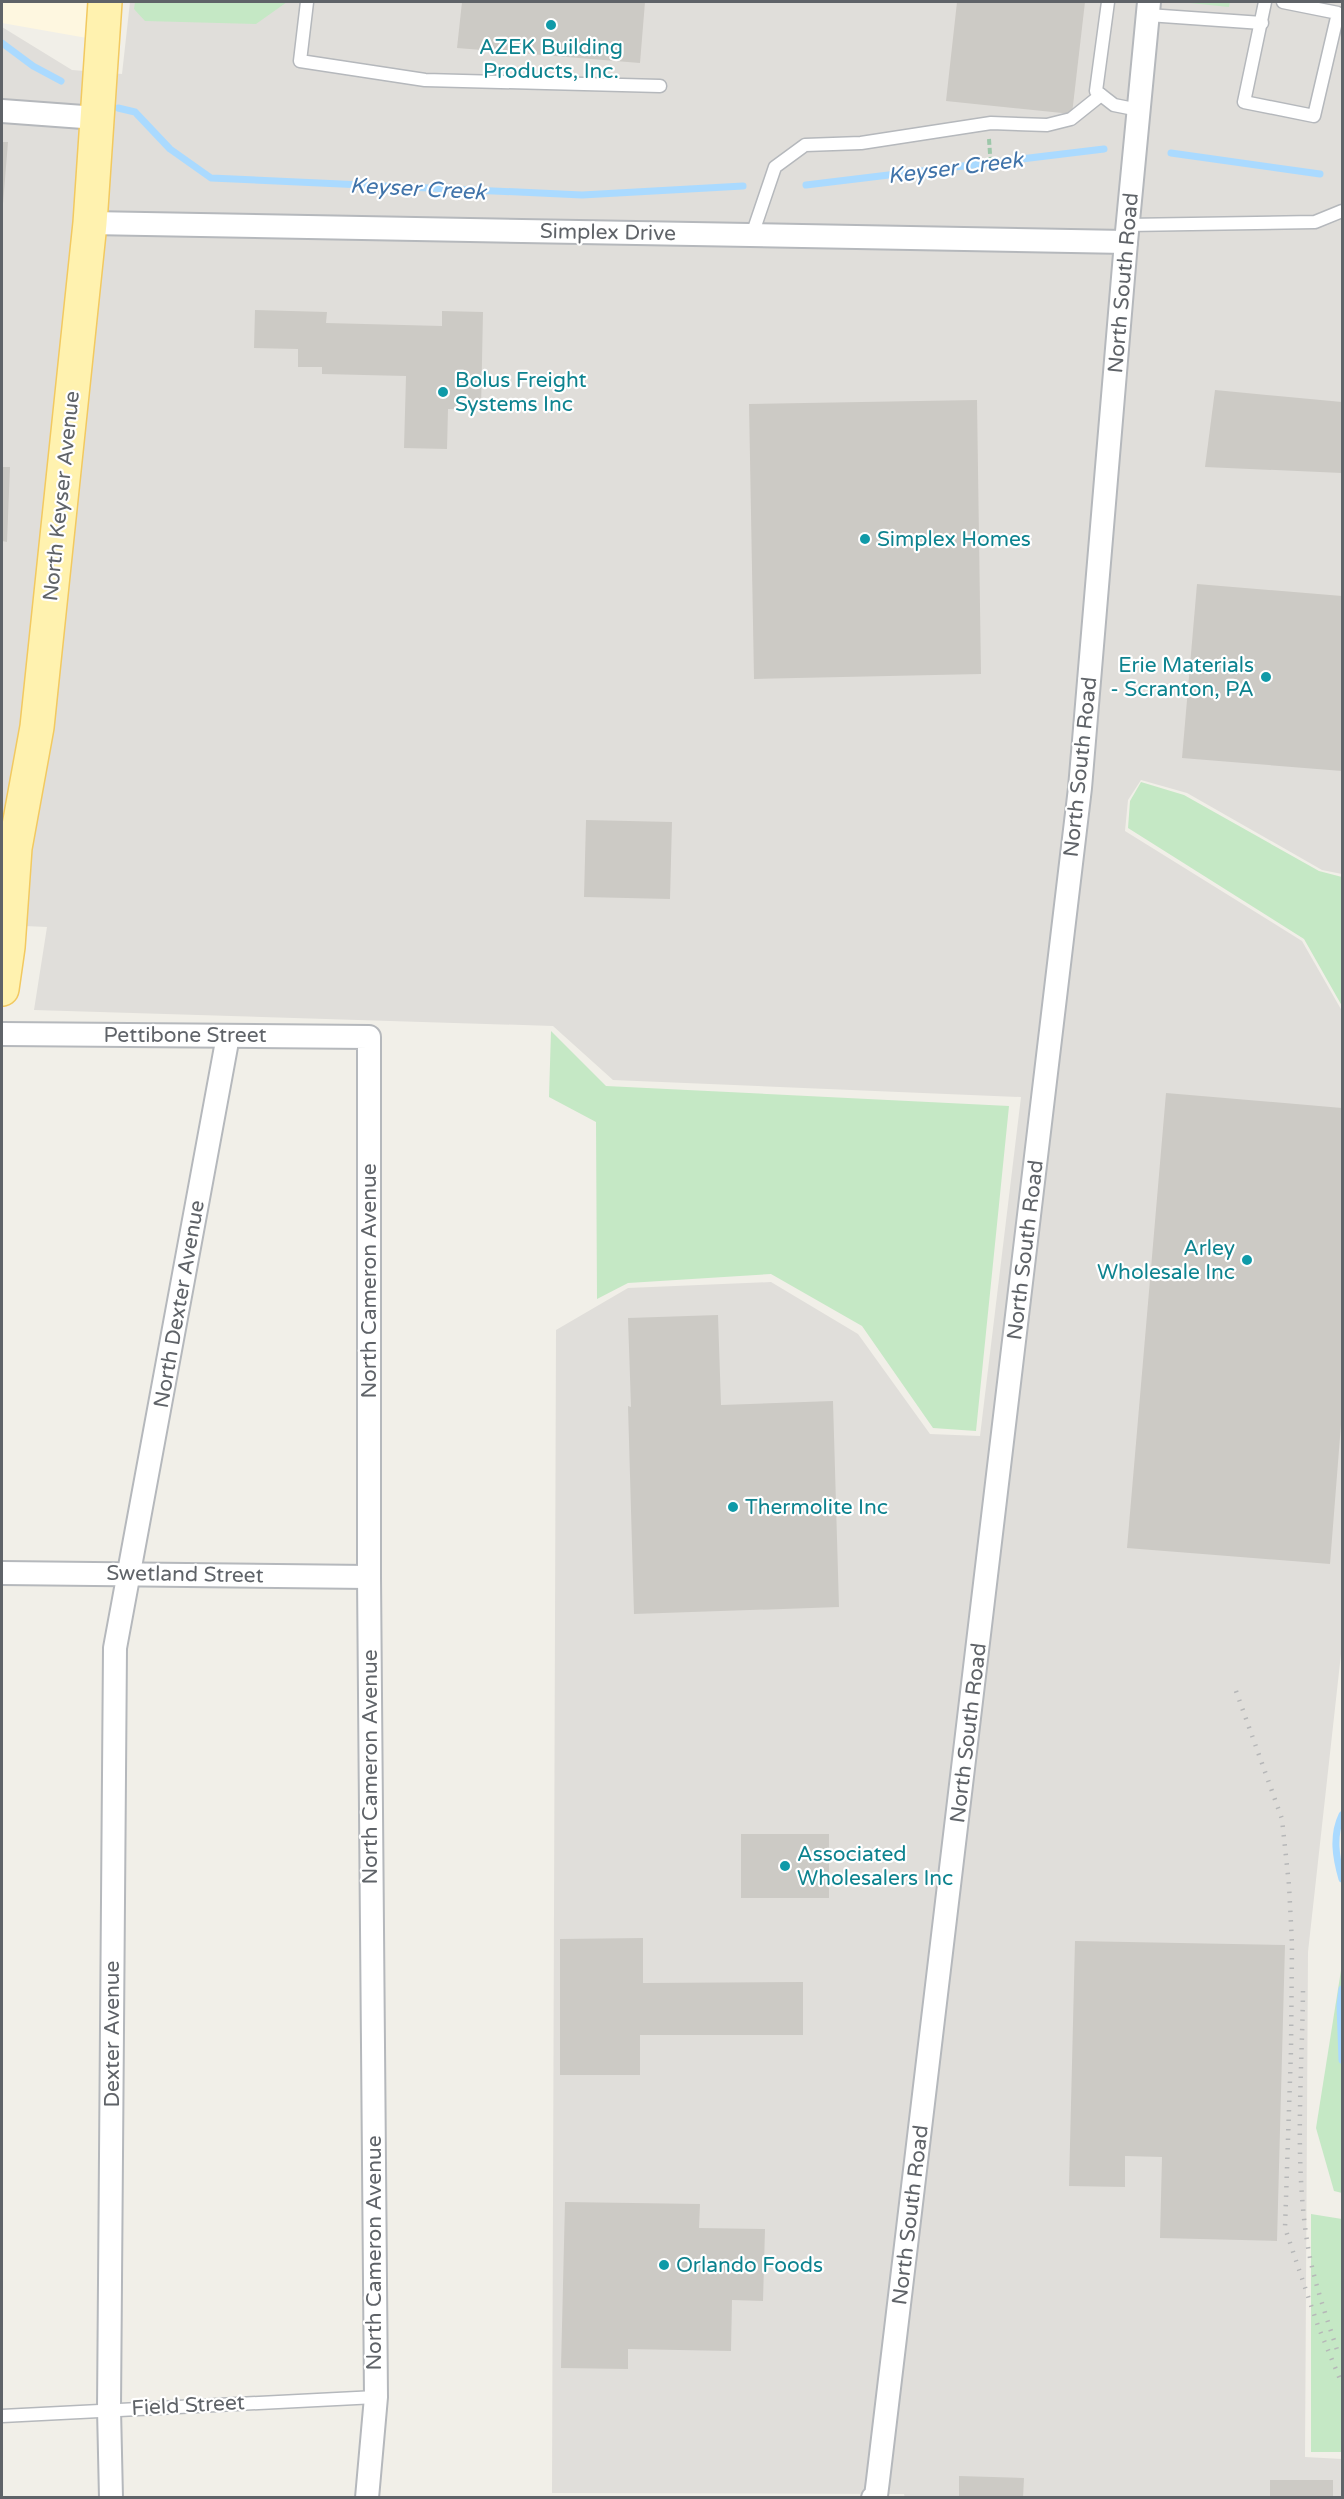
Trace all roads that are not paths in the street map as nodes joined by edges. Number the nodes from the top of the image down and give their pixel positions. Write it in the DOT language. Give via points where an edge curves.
graph roads {
  1 [pos="105,2"];
  2 [pos="307,2"];
  3 [pos="1107,2"];
  4 [pos="1265,2"];
  5 [pos="1283,2"];
  6 [pos="1149,8"];
  7 [pos="1262,23"];
  8 [pos="660,86"];
  9 [pos="1101,95"];
  10 [pos="1138,110"];
  11 [pos="2,111"];
  12 [pos="97,118"];
  13 [pos="1342,211"];
  14 [pos="90,223"];
  15 [pos="1126,233"];
  16 [pos="752,235"];
  17 [pos="5,947"];
  18 [pos="2,989"];
  19 [pos="2,1034"];
  20 [pos="228,1036"];
  21 [pos="369,1037"];
  22 [pos="2,1573"];
  23 [pos="131,1573"];
  24 [pos="369,1577"];
  25 [pos="376,2397"];
  26 [pos="110,2409"];
  27 [pos="2,2416"];
  28 [pos="874,2497"];
  29 [pos="111,2498"];
  30 [pos="367,2498"];
  1 -- 12 [label="main road, North Keyser Avenue"];
  2 -- 8 [label="lane" via="300,61 424,80"];
  3 -- 9 [label="lane" via="1096,91"];
  4 -- 7 [label="lane"];
  5 -- 7 [label="lane" via="1338,13 1314,116 1244,102"];
  6 -- 7 [label="lane"];
  6 -- 10 [label="street, North South Road"];
  9 -- 10 [label="lane" via="1114,105"];
  9 -- 16 [label="lane" via="1071,120 1047,125 991,123 861,143 805,145 775,167"];
  10 -- 15 [label="street, North South Road"];
  11 -- 12 [label="street"];
  12 -- 14 [label="main road, North Keyser Avenue"];
  13 -- 15 [label="lane" via="1315,222"];
  14 -- 16 [label="street, Simplex Drive"];
  14 -- 17 [label="main road, North Keyser Avenue" via="37,727 15,848"];
  15 -- 16 [label="street, Simplex Drive"];
  15 -- 28 [label="street, North South Road" via="1080,788"];
  17 -- 18 [label="main road, North Keyser Avenue"];
  19 -- 20 [label="street, Pettibone Street"];
  20 -- 21 [label="street, Pettibone Street"];
  20 -- 23 [label="street, North Dexter Avenue"];
  21 -- 24 [label="street, North Cameron Avenue"];
  22 -- 23 [label="street, Swetland Street"];
  23 -- 24 [label="street, Swetland Street"];
  23 -- 26 [label="street, Dexter Avenue" via="115,1648"];
  24 -- 25 [label="street, North Cameron Avenue"];
  25 -- 26 [label="lane, Field Street"];
  25 -- 30 [label="street, North Cameron Avenue"];
  26 -- 27 [label="lane, Field Street"];
  26 -- 29 [label="street, Dexter Avenue"];
}
